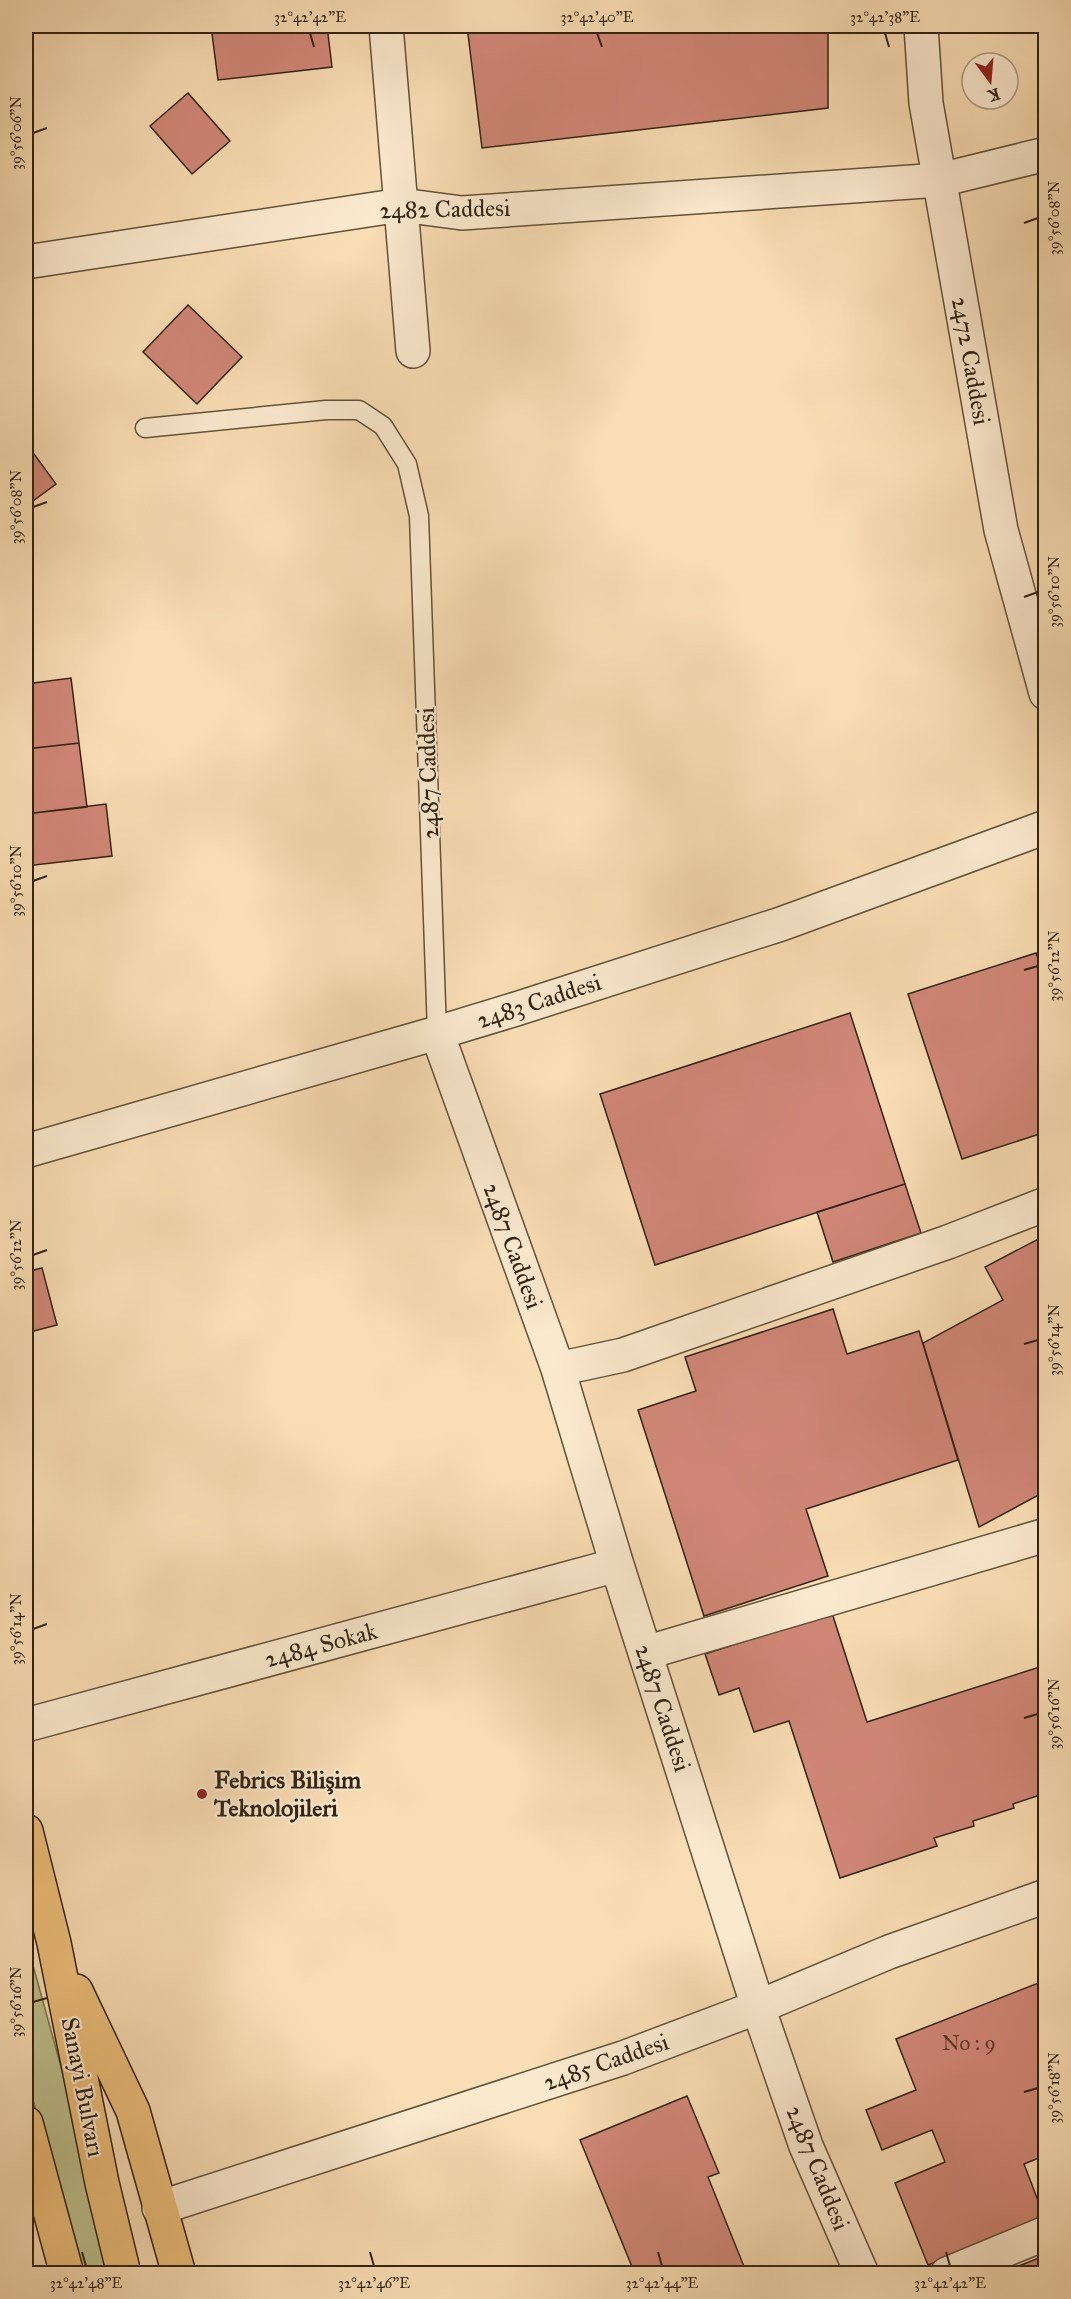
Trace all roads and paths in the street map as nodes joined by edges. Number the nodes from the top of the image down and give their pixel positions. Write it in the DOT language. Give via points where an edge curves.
graph roads {
  1 [pos="386,26"];
  2 [pos="921,26"];
  3 [pos="1046,154"];
  4 [pos="940,180"];
  5 [pos="401,205"];
  6 [pos="26,262"];
  7 [pos="413,351"];
  8 [pos="145,428"];
  9 [pos="1046,693"];
  10 [pos="1046,827"];
  11 [pos="437,1033"];
  12 [pos="26,1150"];
  13 [pos="1046,1204"];
  14 [pos="558,1370"];
  15 [pos="1046,1535"];
  16 [pos="617,1565"];
  17 [pos="645,1653"];
  18 [pos="26,1725"];
  19 [pos="26,1831"];
  20 [pos="1046,1896"];
  21 [pos="54,1943"];
  22 [pos="758,2007"];
  23 [pos="26,2123"];
  24 [pos="159,2208"];
  25 [pos="1046,2233"];
  26 [pos="67,2274"];
  27 [pos="124,2274"];
  28 [pos="179,2274"];
  29 [pos="862,2274"];
  30 [pos="947,2274"];
  1 -- 5 [label="street"];
  2 -- 4 [label="street, 2472 Caddesi" via="926,103"];
  3 -- 4 [label="street, 2482 Caddesi"];
  4 -- 5 [label="street, 2482 Caddesi" via="462,213"];
  4 -- 9 [label="street, 2472 Caddesi" via="1000,530"];
  5 -- 6 [label="street, 2482 Caddesi"];
  5 -- 7 [label="street"];
  8 -- 11 [label="lane, 2487 Caddesi" via="359,410 382,426 407,464 419,516"];
  10 -- 11 [label="street, 2483 Caddesi" via="781,924"];
  11 -- 12 [label="street, 2483 Caddesi"];
  11 -- 14 [label="street, 2487 Caddesi"];
  13 -- 14 [label="street" via="623,1355"];
  14 -- 16 [label="street, 2487 Caddesi"];
  15 -- 17 [label="street"];
  16 -- 17 [label="street, 2487 Caddesi"];
  16 -- 18 [label="street, 2484 Sokak"];
  17 -- 22 [label="street, 2487 Caddesi"];
  19 -- 21 [label="main road, Sanayi Bulvarı"];
  20 -- 22 [label="street, 2485 Caddesi" via="889,1952"];
  21 -- 24 [label="main road" via="133,2111"];
  21 -- 27 [label="main road, Sanayi Bulvarı"];
  22 -- 24 [label="street, 2485 Caddesi" via="623,2058"];
  22 -- 29 [label="street, 2487 Caddesi" via="806,2146"];
  23 -- 26 [label="main road"];
  24 -- 28 [label="main road"];
  25 -- 30 [label="street"];
}
